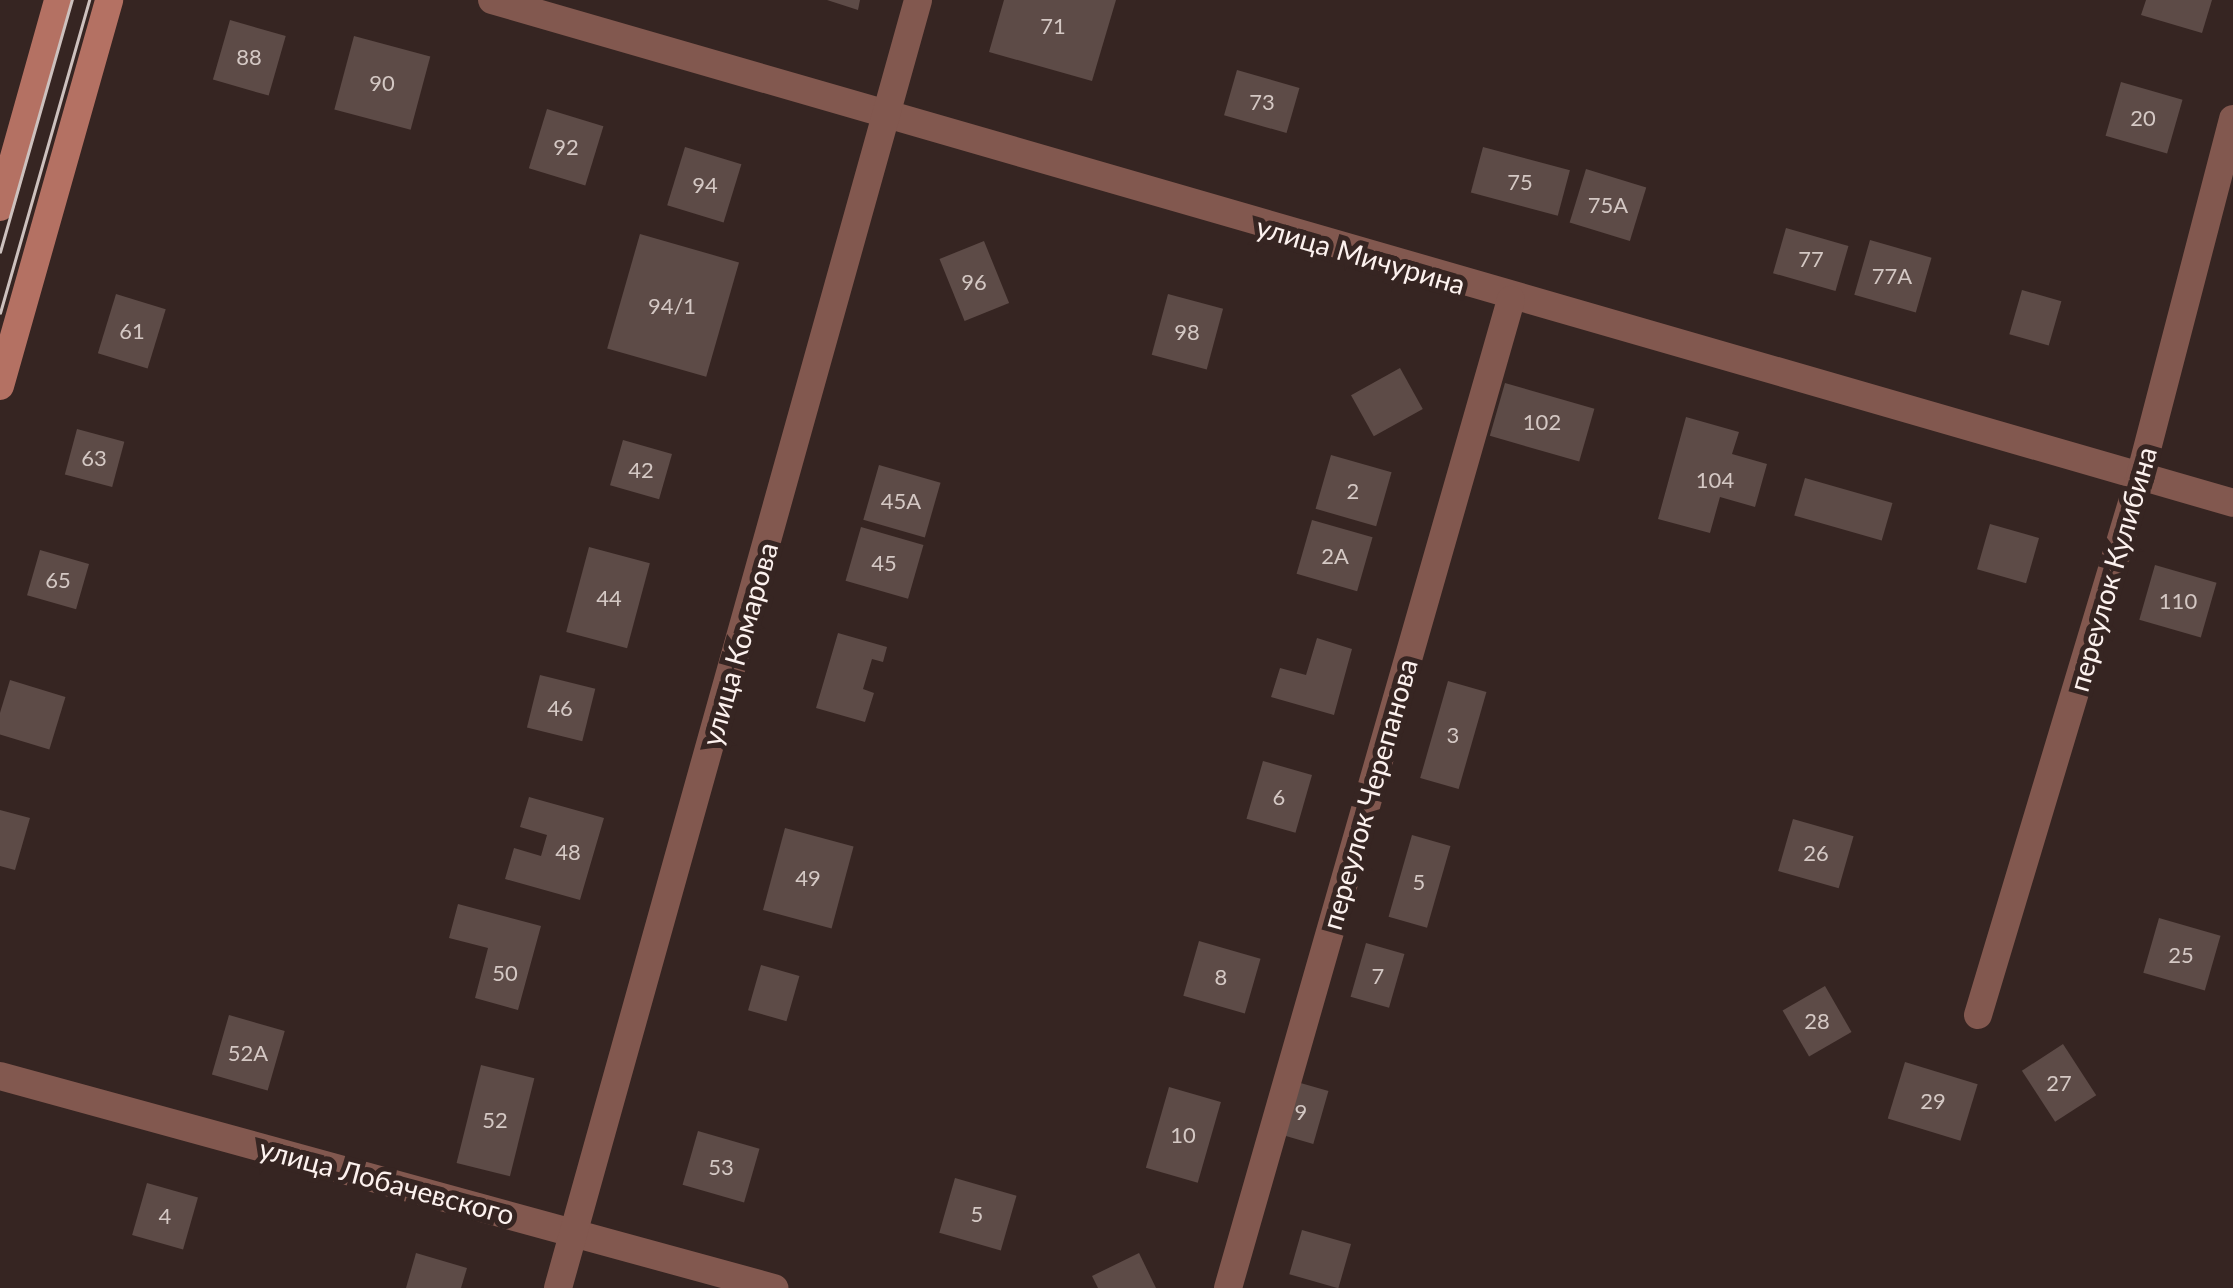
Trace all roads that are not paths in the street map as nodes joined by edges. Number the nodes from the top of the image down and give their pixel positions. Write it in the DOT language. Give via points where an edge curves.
graph roads {
  1 [pos="58,0"];
  2 [pos="110,0"];
  3 [pos="492,0"];
  4 [pos="918,0"];
  5 [pos="886,115"];
  6 [pos="2233,119"];
  7 [pos="0,207"];
  8 [pos="1511,300"];
  9 [pos="0,386"];
  10 [pos="2140,476"];
  11 [pos="2233,503"];
  12 [pos="1978,1014"];
  13 [pos="0,1076"];
  14 [pos="576,1232"];
  15 [pos="558,1288"];
  16 [pos="774,1288"];
  17 [pos="1228,1288"];
  1 -- 7 [label="main road"];
  2 -- 9 [label="main road"];
  3 -- 5 [label="street, улица Мичурина"];
  4 -- 5 [label="street, улица Комарова"];
  5 -- 8 [label="street, улица Мичурина"];
  5 -- 14 [label="street, улица Комарова"];
  6 -- 10 [label="street, переулок Кулибина"];
  8 -- 10 [label="street, улица Мичурина"];
  8 -- 17 [label="street, переулок Черепанова"];
  10 -- 11 [label="street, улица Мичурина"];
  10 -- 12 [label="street, переулок Кулибина"];
  13 -- 14 [label="street, улица Лобачевского"];
  14 -- 15 [label="street, улица Комарова"];
  14 -- 16 [label="street, улица Лобачевского"];
}
